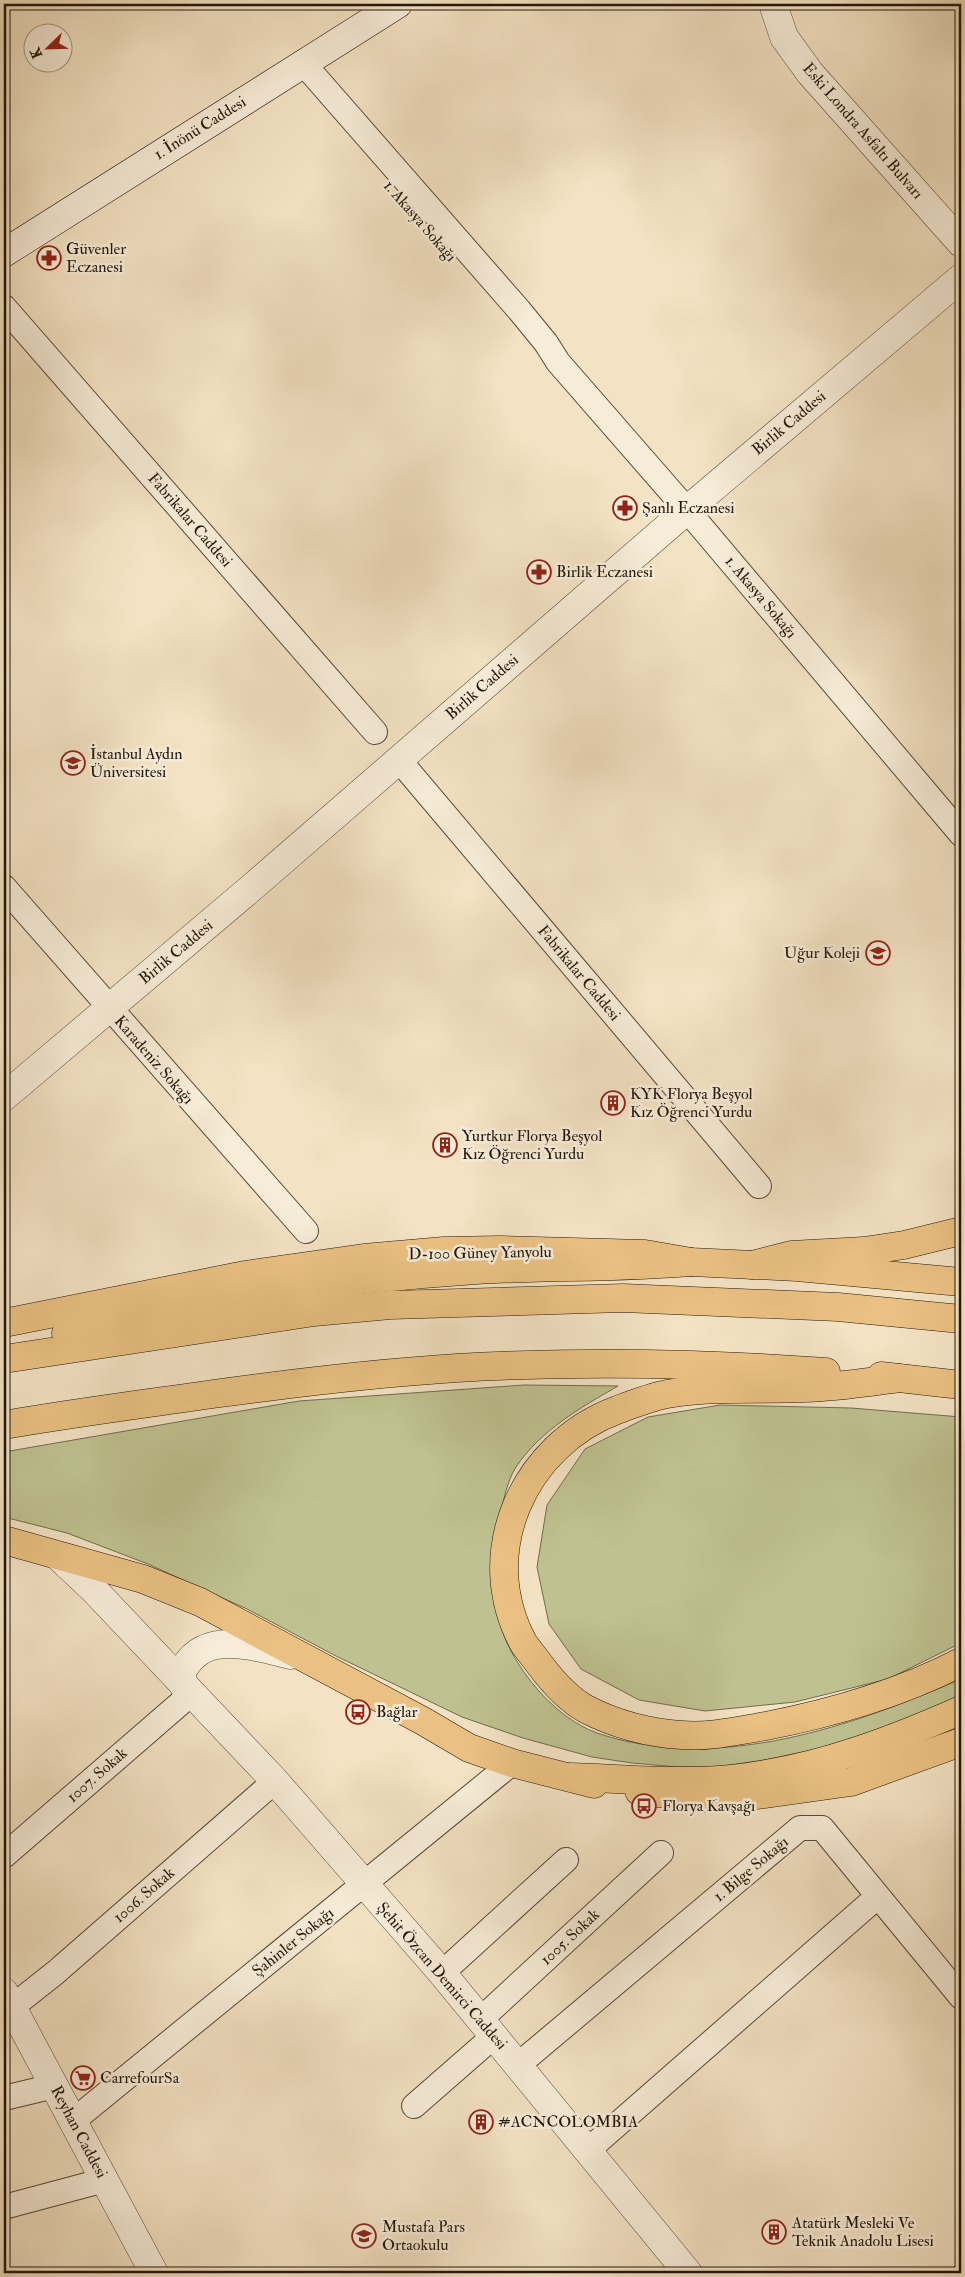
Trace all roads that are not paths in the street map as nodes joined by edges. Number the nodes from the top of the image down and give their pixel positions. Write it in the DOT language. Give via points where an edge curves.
graph roads {
  1 [pos="398,4"];
  2 [pos="775,7"];
  3 [pos="297,67"];
  4 [pos="961,243"];
  5 [pos="4,253"];
  6 [pos="961,278"];
  7 [pos="4,308"];
  8 [pos="687,510"];
  9 [pos="375,732"];
  10 [pos="399,760"];
  11 [pos="961,834"];
  12 [pos="4,887"];
  13 [pos="109,1008"];
  14 [pos="4,1097"];
  15 [pos="759,1186"];
  16 [pos="306,1231"];
  17 [pos="961,1231"];
  18 [pos="691,1262"];
  19 [pos="752,1265"];
  20 [pos="961,1282"];
  21 [pos="961,1319"];
  22 [pos="4,1323"];
  23 [pos="4,1350"];
  24 [pos="4,1359"];
  25 [pos="899,1378"];
  26 [pos="961,1384"];
  27 [pos="4,1425"];
  28 [pos="8,1542"];
  29 [pos="59,1557"];
  30 [pos="301,1657"];
  31 [pos="961,1662"];
  32 [pos="188,1691"];
  33 [pos="961,1710"];
  34 [pos="961,1742"];
  35 [pos="512,1763"];
  36 [pos="571,1777"];
  37 [pos="275,1781"];
  38 [pos="660,1853"];
  39 [pos="4,1856"];
  40 [pos="566,1860"];
  41 [pos="364,1885"];
  42 [pos="877,1897"];
  43 [pos="442,1973"];
  44 [pos="960,1993"];
  45 [pos="8,2000"];
  46 [pos="487,2028"];
  47 [pos="518,2065"];
  48 [pos="54,2086"];
  49 [pos="4,2098"];
  50 [pos="414,2106"];
  51 [pos="73,2121"];
  52 [pos="587,2151"];
  53 [pos="105,2180"];
  54 [pos="4,2207"];
  55 [pos="154,2273"];
  56 [pos="688,2273"];
  1 -- 3 [label="street, 1. İnönü Caddesi"];
  2 -- 4 [label="street, Eski Londra Asfaltı Bulvarı" via="784,38 810,73"];
  3 -- 5 [label="street, 1. İnönü Caddesi"];
  3 -- 8 [label="street, 1. Akasya Sokağı" via="519,310 558,362"];
  6 -- 8 [label="street, Birlik Caddesi"];
  7 -- 9 [label="street, Fabrikalar Caddesi"];
  8 -- 10 [label="street, Birlik Caddesi"];
  8 -- 11 [label="street, 1. Akasya Sokağı"];
  10 -- 13 [label="street, Birlik Caddesi"];
  10 -- 15 [label="street, Fabrikalar Caddesi"];
  12 -- 13 [label="street, Karadeniz Sokağı"];
  13 -- 14 [label="street, Birlik Caddesi"];
  13 -- 16 [label="street, Karadeniz Sokağı"];
  17 -- 19 [label="main road" via="904,1245 791,1255"];
  18 -- 19 [label="main road, D-100 Güney Yanyolu"];
  18 -- 22 [label="main road, D-100 Güney Yanyolu" via="645,1254 500,1250 410,1253 245,1275"];
  18 -- 23 [label="main road" via="476,1270 305,1287 172,1308"];
  19 -- 20 [label="main road, D-100 Güney Yanyolu"];
  21 -- 24 [label="main road" via="828,1307 622,1298 390,1305 314,1312"];
  25 -- 26 [label="main road"];
  25 -- 27 [label="main road" via="712,1365 456,1368 308,1381"];
  25 -- 31 [label="main road" via="814,1388 667,1394 615,1410 568,1438 547,1457 518,1501 509,1526 505,1583 512,1614 525,1644 548,1676 583,1708 637,1728 684,1735 735,1732 799,1720 908,1686"];
  28 -- 29 [label="main road"];
  29 -- 30 [label="main road" via="143,1580 200,1602"];
  29 -- 32 [label="street, Şehit Özcan Demirci Caddesi"];
  30 -- 32 [label="street" via="238,1643 220,1644 200,1651 187,1662 181,1674"];
  30 -- 35 [label="main road" via="469,1748"];
  32 -- 37 [label="street, Şehit Özcan Demirci Caddesi"];
  32 -- 39 [label="street, 1007. Sokak"];
  33 -- 36 [label="main road" via="846,1756 746,1777 684,1780"];
  34 -- 36 [label="main road" via="852,1782 757,1795 706,1798 608,1789"];
  35 -- 36 [label="main road"];
  35 -- 41 [label="street, Şahinler Sokağı"];
  37 -- 41 [label="street, Şehit Özcan Demirci Caddesi"];
  37 -- 45 [label="street, 1006. Sokak" via="55,1973"];
  38 -- 46 [label="street, 1005. Sokak"];
  40 -- 43 [label="street"];
  41 -- 43 [label="street, Şehit Özcan Demirci Caddesi"];
  41 -- 51 [label="street, Şahinler Sokağı"];
  42 -- 44 [label="street, 1. Bilge Sokağı"];
  42 -- 47 [label="street, 1. Bilge Sokağı" via="822,1828 800,1828"];
  42 -- 52 [label="street"];
  43 -- 46 [label="street, Şehit Özcan Demirci Caddesi"];
  45 -- 48 [label="street, Reyhan Caddesi"];
  46 -- 47 [label="street, Şehit Özcan Demirci Caddesi"];
  46 -- 50 [label="street, 1005. Sokak"];
  47 -- 52 [label="street, Şehit Özcan Demirci Caddesi"];
  48 -- 49 [label="street"];
  48 -- 51 [label="street, Reyhan Caddesi"];
  51 -- 53 [label="street, Reyhan Caddesi"];
  52 -- 56 [label="street, Şehit Özcan Demirci Caddesi"];
  53 -- 54 [label="street"];
  53 -- 55 [label="street, Reyhan Caddesi"];
}
